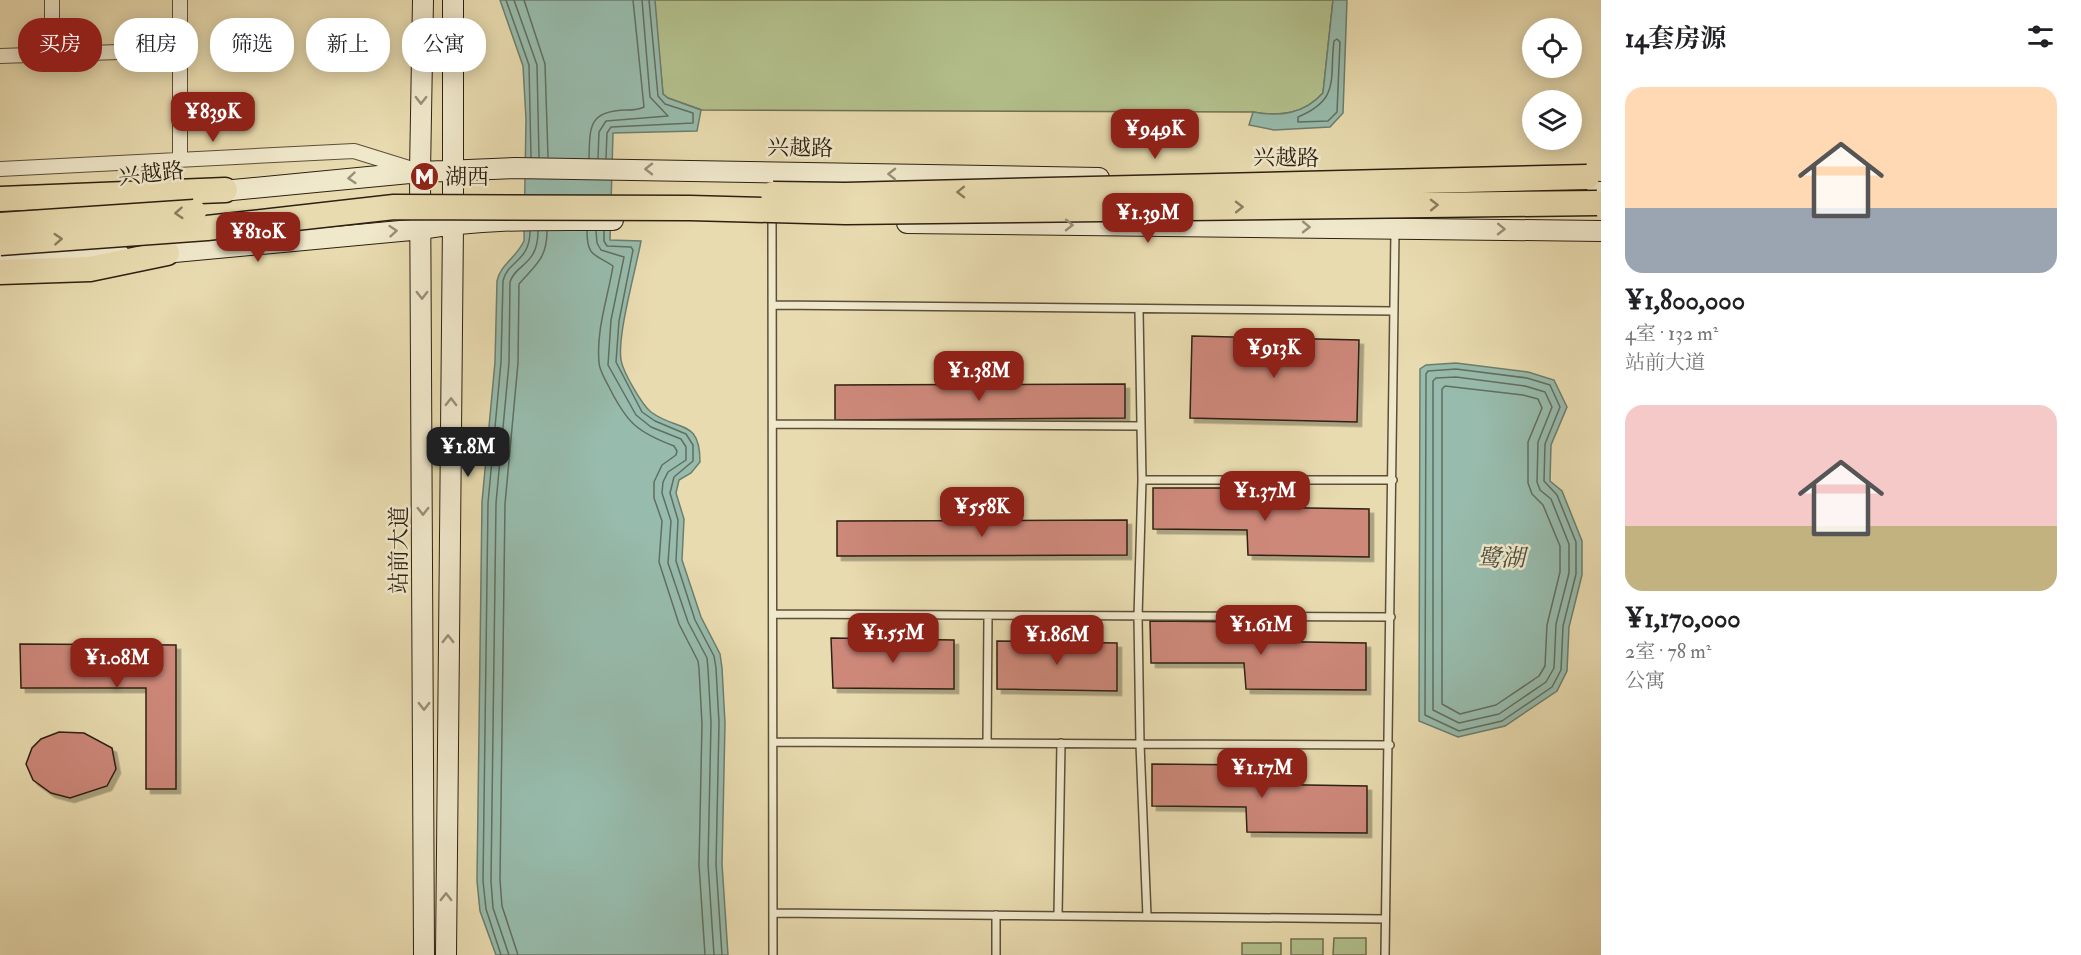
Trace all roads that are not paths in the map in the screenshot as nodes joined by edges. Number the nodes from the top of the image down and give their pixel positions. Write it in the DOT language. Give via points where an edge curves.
graph roads {
  1 [pos="52,0"];
  2 [pos="180,0"];
  3 [pos="423,0"];
  4 [pos="453,0"];
  5 [pos="52,18"];
  6 [pos="18,55"];
  7 [pos="0,56"];
  8 [pos="180,160"];
  9 [pos="0,169"];
  10 [pos="453,170"];
  11 [pos="420,172"];
  12 [pos="1396,184"];
  13 [pos="225,190"];
  14 [pos="1598,190"];
  15 [pos="0,199"];
  16 [pos="0,210"];
  17 [pos="772,221"];
  18 [pos="453,223"];
  19 [pos="0,225"];
  20 [pos="1395,228"];
  21 [pos="422,229"];
  22 [pos="1601,231"];
  23 [pos="0,243"];
  24 [pos="167,253"];
  25 [pos="0,260"];
  26 [pos="0,272"];
  27 [pos="772,305"];
  28 [pos="1139,311"];
  29 [pos="1394,311"];
  30 [pos="773,424"];
  31 [pos="1141,426"];
  32 [pos="1142,480"];
  33 [pos="1393,480"];
  34 [pos="774,614"];
  35 [pos="988,616"];
  36 [pos="1138,617"];
  37 [pos="1391,617"];
  38 [pos="773,742"];
  39 [pos="987,743"];
  40 [pos="1060,743"];
  41 [pos="1140,744"];
  42 [pos="1390,745"];
  43 [pos="774,913"];
  44 [pos="996,915"];
  45 [pos="1058,915"];
  46 [pos="1147,916"];
  47 [pos="1385,919"];
  48 [pos="424,955"];
  49 [pos="446,955"];
  50 [pos="773,955"];
  51 [pos="996,955"];
  52 [pos="1385,955"];
  1 -- 5 [label="street"];
  2 -- 8 [label="street"];
  3 -- 11 [label="main road, 站前大道, one-way"];
  4 -- 10 [label="main road"];
  6 -- 7 [label="street"];
  8 -- 9 [label="street"];
  8 -- 11 [label="street" via="354,151"];
  10 -- 11 [label="main road, 兴越路"];
  12 -- 10 [label="main road, 兴越路, one-way" via="707,170"];
  10 -- 18 [label="main road"];
  11 -- 13 [label="main road, 兴越路, one-way"];
  11 -- 21 [label="main road, 站前大道"];
  12 -- 14 [label="main road, 兴越路"];
  12 -- 20 [label="lane"];
  13 -- 15 [label="highway"];
  13 -- 16 [label="main road, 兴越路"];
  14 -- 19 [label="highway, one-way, bridge" via="845,195 390,192 206,212"];
  23 -- 14 [label="highway, one-way, bridge" via="207,228 394,207 846,212"];
  17 -- 18 [label="main road" via="514,219"];
  17 -- 20 [label="main road, one-way"];
  17 -- 27 [label="lane"];
  18 -- 21 [label="main road"];
  49 -- 18 [label="main road, one-way"];
  20 -- 22 [label="main road, one-way"];
  20 -- 29 [label="lane"];
  24 -- 21 [label="main road, one-way"];
  21 -- 48 [label="main road, 站前大道, one-way"];
  24 -- 25 [label="main road"];
  24 -- 26 [label="highway" via="90,269"];
  27 -- 28 [label="lane"];
  27 -- 30 [label="lane"];
  28 -- 29 [label="lane"];
  28 -- 31 [label="lane"];
  29 -- 33 [label="lane"];
  30 -- 31 [label="lane"];
  30 -- 34 [label="lane"];
  31 -- 32 [label="lane"];
  32 -- 33 [label="lane"];
  32 -- 36 [label="lane"];
  33 -- 37 [label="lane"];
  34 -- 35 [label="lane"];
  34 -- 38 [label="lane"];
  35 -- 36 [label="lane"];
  35 -- 39 [label="lane"];
  36 -- 37 [label="lane"];
  36 -- 41 [label="lane"];
  37 -- 42 [label="lane"];
  38 -- 39 [label="lane"];
  38 -- 43 [label="lane"];
  39 -- 40 [label="lane"];
  40 -- 41 [label="lane"];
  40 -- 45 [label="lane"];
  41 -- 42 [label="lane"];
  41 -- 46 [label="lane"];
  42 -- 47 [label="lane"];
  43 -- 44 [label="lane"];
  43 -- 50 [label="lane"];
  44 -- 45 [label="lane"];
  44 -- 51 [label="lane"];
  45 -- 46 [label="lane"];
  46 -- 47 [label="lane"];
  47 -- 52 [label="lane"];
}
